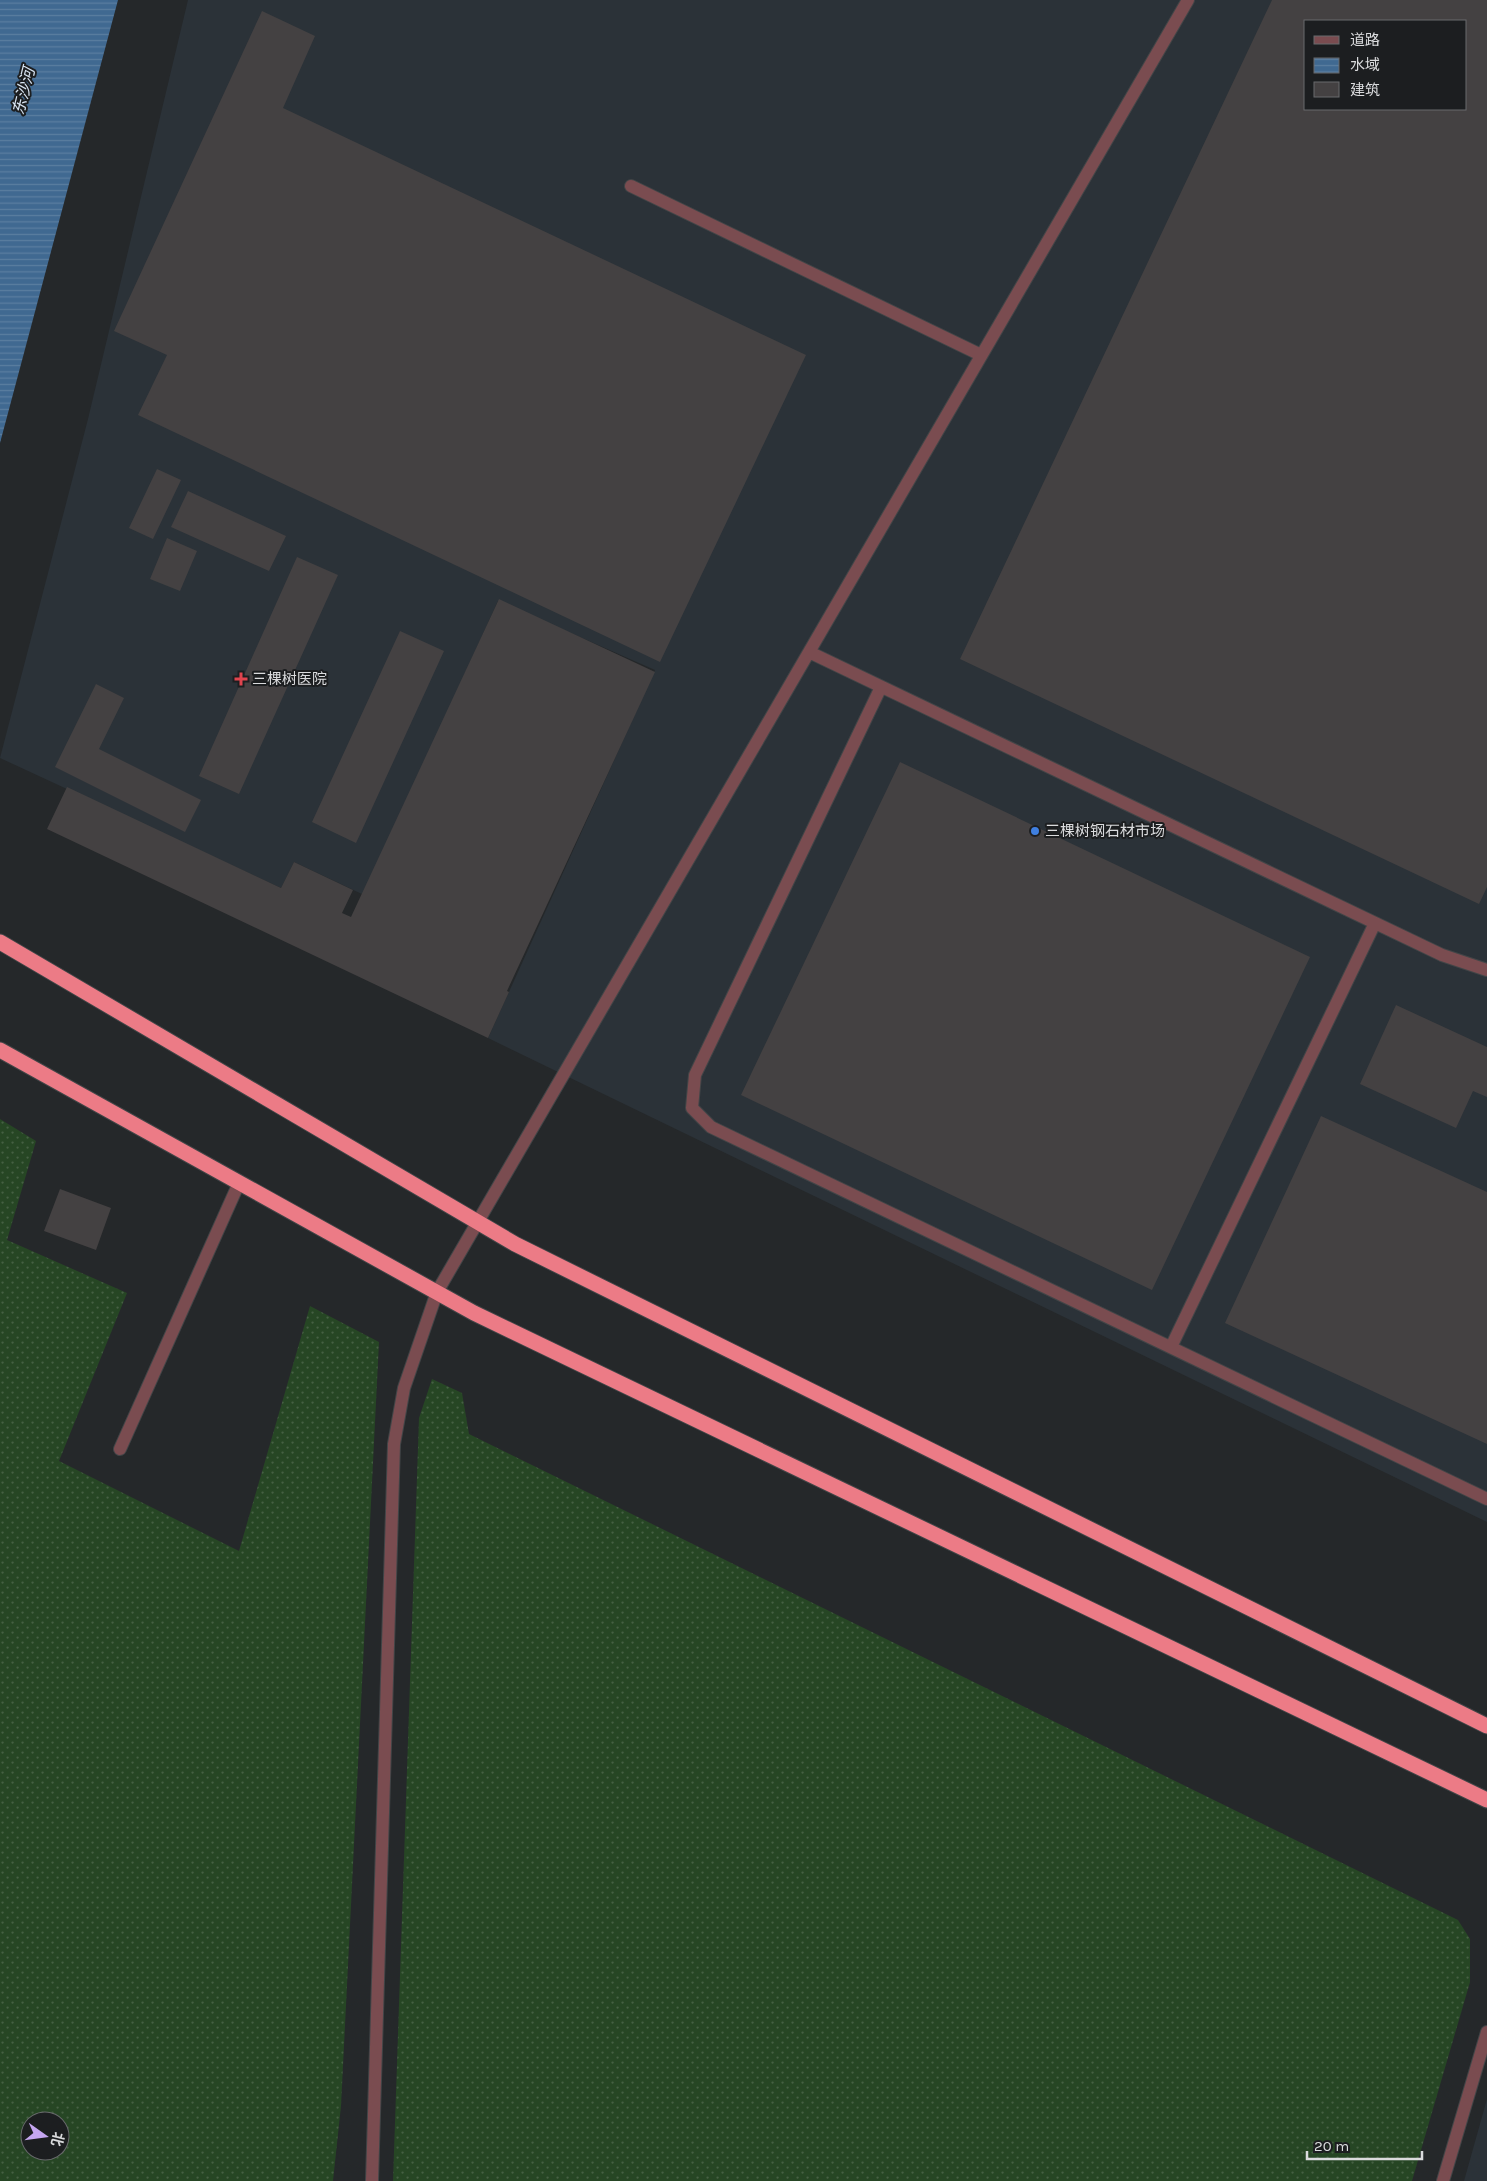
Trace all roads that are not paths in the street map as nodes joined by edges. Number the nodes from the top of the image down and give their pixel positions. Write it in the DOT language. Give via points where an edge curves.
graph roads {
  1 [pos="1188,0"];
  2 [pos="631,186"];
  3 [pos="982,355"];
  4 [pos="809,652"];
  5 [pos="881,687"];
  6 [pos="1375,923"];
  7 [pos="0,942"];
  8 [pos="1487,970"];
  9 [pos="0,1050"];
  10 [pos="239,1183"];
  11 [pos="477,1222"];
  12 [pos="437,1292"];
  13 [pos="1171,1347"];
  14 [pos="120,1449"];
  15 [pos="1487,1499"];
  16 [pos="1487,1726"];
  17 [pos="1487,1800"];
  18 [pos="1487,2032"];
  19 [pos="372,2181"];
  20 [pos="1443,2181"];
  1 -- 3 [label="street"];
  2 -- 3 [label="street"];
  3 -- 4 [label="street"];
  4 -- 5 [label="street"];
  4 -- 11 [label="street"];
  5 -- 6 [label="street"];
  5 -- 13 [label="street" via="695,1076 692,1108 711,1127"];
  6 -- 8 [label="street" via="1442,955"];
  6 -- 13 [label="street"];
  7 -- 11 [label="highway"];
  9 -- 10 [label="highway"];
  10 -- 12 [label="highway"];
  10 -- 14 [label="street"];
  11 -- 12 [label="street"];
  11 -- 16 [label="highway" via="515,1244"];
  12 -- 17 [label="highway" via="483,1318"];
  12 -- 19 [label="street" via="404,1388 394,1444"];
  13 -- 15 [label="street"];
  18 -- 20 [label="street"];
}
